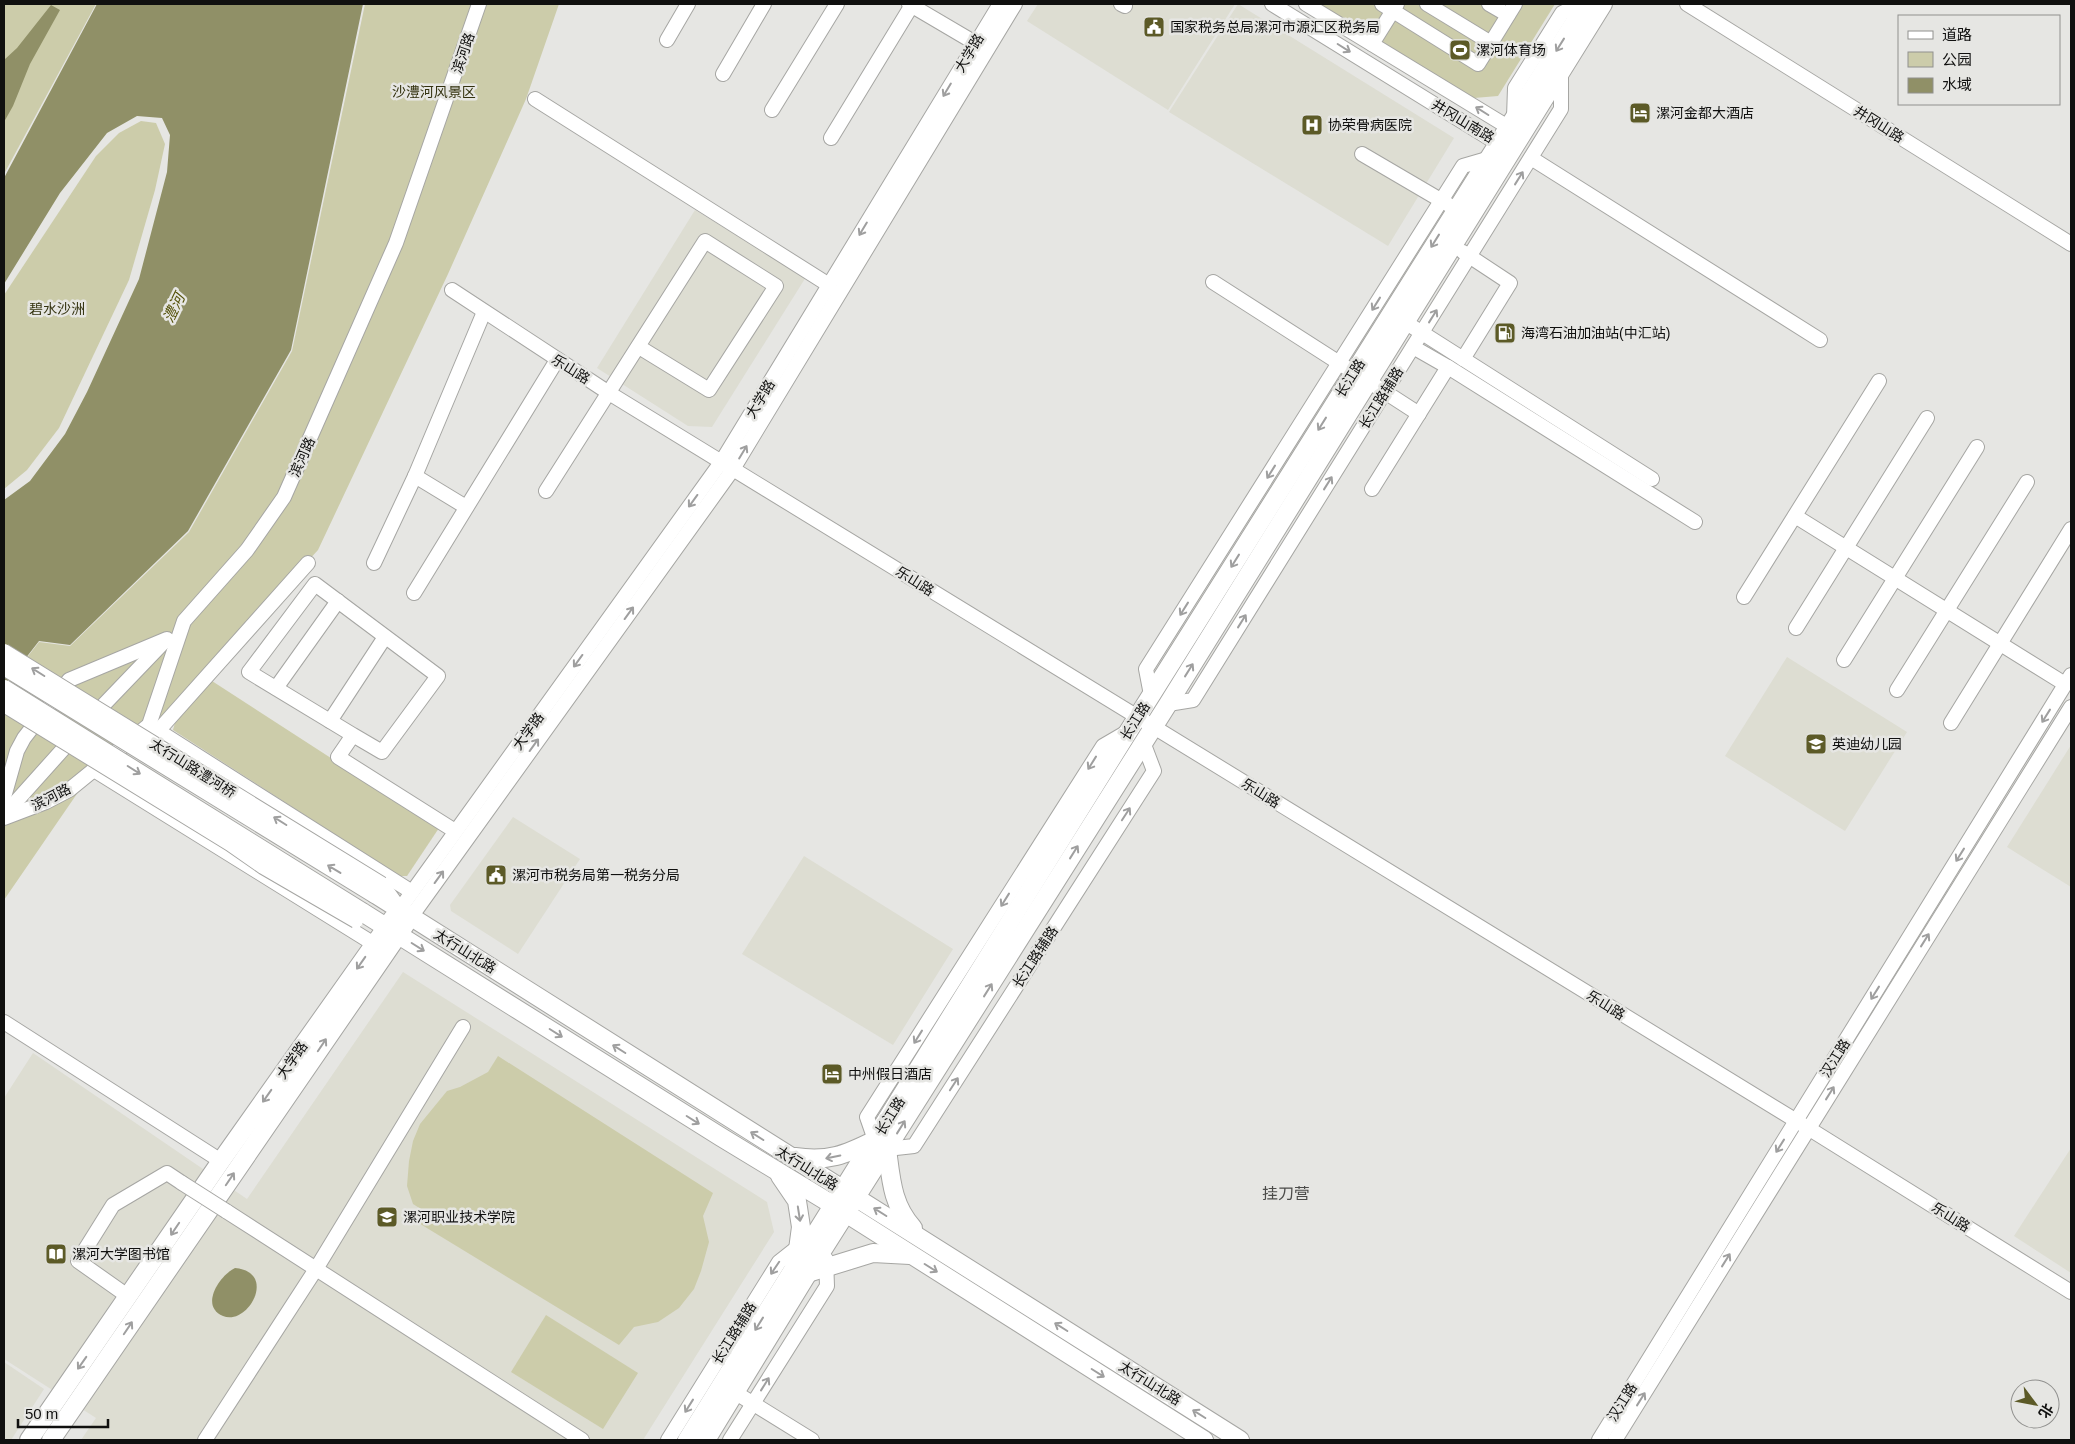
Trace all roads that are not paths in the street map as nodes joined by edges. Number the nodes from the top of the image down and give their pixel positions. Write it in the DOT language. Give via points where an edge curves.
graph roads {
  1 [pos="479,4"];
  2 [pos="688,4"];
  3 [pos="764,4"];
  4 [pos="837,4"];
  5 [pos="1000,4"];
  6 [pos="1015,4"];
  7 [pos="1272,4"];
  8 [pos="1306,4"];
  9 [pos="1427,4"];
  10 [pos="1489,4"];
  11 [pos="1580,4"];
  12 [pos="1586,4"];
  13 [pos="1603,4"];
  14 [pos="1687,4"];
  15 [pos="911,5"];
  16 [pos="1391,6"];
  17 [pos="1512,10"];
  18 [pos="667,40"];
  19 [pos="1491,43"];
  20 [pos="1372,44"];
  21 [pos="981,47"];
  22 [pos="1561,69"];
  23 [pos="723,74"];
  24 [pos="535,99"];
  25 [pos="772,110"];
  26 [pos="1511,122"];
  27 [pos="831,138"];
  28 [pos="1497,143"];
  29 [pos="1515,144"];
  30 [pos="1362,154"];
  31 [pos="1531,158"];
  32 [pos="1448,204"];
  33 [pos="2071,244"];
  34 [pos="1452,245"];
  35 [pos="1470,256"];
  36 [pos="1213,282"];
  37 [pos="829,285"];
  38 [pos="452,290"];
  39 [pos="484,312"];
  40 [pos="1404,322"];
  41 [pos="1422,333"];
  42 [pos="1820,340"];
  43 [pos="639,347"];
  44 [pos="1413,347"];
  45 [pos="1463,359"];
  46 [pos="557,360"];
  47 [pos="1448,367"];
  48 [pos="1353,372"];
  49 [pos="1879,381"];
  50 [pos="1385,392"];
  51 [pos="609,393"];
  52 [pos="1418,414"];
  53 [pos="1927,418"];
  54 [pos="1977,447"];
  55 [pos="728,465"];
  56 [pos="415,476"];
  57 [pos="1652,479"];
  58 [pos="2027,482"];
  59 [pos="1372,489"];
  60 [pos="546,491"];
  61 [pos="466,507"];
  62 [pos="1795,516"];
  63 [pos="1695,522"];
  64 [pos="2071,529"];
  65 [pos="1846,548"];
  66 [pos="308,563"];
  67 [pos="374,563"];
  68 [pos="1895,578"];
  69 [pos="414,593"];
  70 [pos="1744,597"];
  71 [pos="338,601"];
  72 [pos="1947,610"];
  73 [pos="184,621"];
  74 [pos="1796,628"];
  75 [pos="385,637"];
  76 [pos="167,639"];
  77 [pos="2000,644"];
  78 [pos="4,651"];
  79 [pos="1844,660"];
  80 [pos="4,666"];
  81 [pos="2068,680"];
  82 [pos="276,688"];
  83 [pos="4,689"];
  84 [pos="1897,690"];
  85 [pos="1168,704"];
  86 [pos="4,705"];
  87 [pos="2071,707"];
  88 [pos="94,715"];
  89 [pos="330,721"];
  90 [pos="1951,723"];
  91 [pos="1133,725"];
  92 [pos="1153,727"];
  93 [pos="153,728"];
  94 [pos="353,735"];
  95 [pos="71,739"];
  96 [pos="1144,742"];
  97 [pos="96,767"];
  98 [pos="4,797"];
  99 [pos="4,816"];
  100 [pos="455,831"];
  101 [pos="378,889"];
  102 [pos="412,892"];
  103 [pos="405,913"];
  104 [pos="359,916"];
  105 [pos="392,931"];
  106 [pos="374,944"];
  107 [pos="4,1022"];
  108 [pos="463,1027"];
  109 [pos="1802,1124"];
  110 [pos="881,1145"];
  111 [pos="787,1156"];
  112 [pos="221,1162"];
  113 [pos="777,1171"];
  114 [pos="844,1201"];
  115 [pos="924,1240"];
  116 [pos="812,1244"];
  117 [pos="911,1255"];
  118 [pos="827,1267"];
  119 [pos="316,1268"];
  120 [pos="802,1269"];
  121 [pos="2071,1292"];
  122 [pos="129,1296"];
  123 [pos="736,1393"];
  124 [pos="753,1404"];
  125 [pos="28,1440"];
  126 [pos="51,1440"];
  127 [pos="205,1440"];
  128 [pos="582,1440"];
  129 [pos="668,1440"];
  130 [pos="687,1440"];
  131 [pos="706,1440"];
  132 [pos="730,1440"];
  133 [pos="812,1440"];
  134 [pos="1204,1440"];
  135 [pos="1240,1440"];
  136 [pos="1598,1440"];
  137 [pos="1615,1440"];
  1 -- 73 [label="street, 滨河路" via="396,243 284,497 247,550"];
  2 -- 18 [label="street"];
  3 -- 23 [label="street"];
  4 -- 25 [label="street"];
  5 -- 21 [label="street, 大学路"];
  6 -- 21 [label="street, 大学路"];
  7 -- 28 [label="street, 井冈山南路, one-way"];
  8 -- 20 [label="street, 井冈山南路"];
  9 -- 19 [label="street"];
  10 -- 17 [label="street"];
  11 -- 26 [label="street" via="1562,13 1515,88"];
  12 -- 26 [label="main road, 长江路, one-way"];
  13 -- 22 [label="main road, 长江路"];
  14 -- 33 [label="street, 井冈山路"];
  15 -- 21 [label="street"];
  15 -- 27 [label="street"];
  16 -- 19 [label="street" via="1478,64"];
  16 -- 20 [label="street"];
  17 -- 19 [label="street"];
  26 -- 20 [label="street, 井冈山南路, one-way"];
  21 -- 37 [label="street, 大学路, one-way"];
  55 -- 21 [label="street, 大学路, one-way"];
  22 -- 29 [label="main road, 长江路"];
  22 -- 31 [label="street, 长江路辅路" via="1561,109"];
  24 -- 37 [label="street"];
  26 -- 28 [label="main road, 长江路"];
  26 -- 29 [label="street, 井冈山南路"];
  28 -- 29 [label="street, 井冈山南路"];
  28 -- 32 [label="main road, 长江路"];
  29 -- 34 [label="main road, 长江路"];
  30 -- 32 [label="street"];
  35 -- 31 [label="street, 长江路辅路, one-way"];
  31 -- 42 [label="street"];
  32 -- 48 [label="main road, 长江路, one-way"];
  34 -- 35 [label="street"];
  34 -- 40 [label="main road, 长江路"];
  41 -- 35 [label="street, 长江路辅路, one-way"];
  35 -- 45 [label="street" via="1510,283"];
  36 -- 48 [label="street"];
  37 -- 55 [label="street, 大学路"];
  38 -- 39 [label="street, 乐山路"];
  39 -- 46 [label="street, 乐山路"];
  39 -- 56 [label="street"];
  40 -- 41 [label="street"];
  40 -- 48 [label="main road, 长江路"];
  41 -- 44 [label="street, 长江路辅路"];
  41 -- 45 [label="street"];
  43 -- 43 [label="street" via="706,242 776,286 709,390"];
  43 -- 51 [label="street"];
  44 -- 47 [label="street"];
  44 -- 50 [label="street, 长江路辅路"];
  45 -- 57 [label="street"];
  46 -- 51 [label="street, 乐山路"];
  46 -- 61 [label="street"];
  47 -- 52 [label="street"];
  47 -- 63 [label="street"];
  48 -- 50 [label="street"];
  85 -- 48 [label="main road, 长江路, one-way"];
  48 -- 91 [label="main road, 长江路, one-way"];
  49 -- 62 [label="street"];
  50 -- 52 [label="street"];
  85 -- 50 [label="street, 长江路辅路, one-way" via="1193,700"];
  51 -- 55 [label="street, 乐山路"];
  51 -- 60 [label="street"];
  52 -- 59 [label="street"];
  53 -- 65 [label="street"];
  54 -- 68 [label="street"];
  55 -- 91 [label="street, 乐山路"];
  55 -- 100 [label="street, 大学路, one-way"];
  103 -- 55 [label="street, 大学路, one-way"];
  56 -- 61 [label="street"];
  56 -- 67 [label="street"];
  58 -- 72 [label="street"];
  61 -- 69 [label="street"];
  62 -- 65 [label="street"];
  62 -- 70 [label="street"];
  64 -- 77 [label="street"];
  65 -- 68 [label="street"];
  65 -- 74 [label="street"];
  66 -- 93 [label="street"];
  68 -- 72 [label="street"];
  68 -- 79 [label="street"];
  71 -- 75 [label="street"];
  71 -- 82 [label="street"];
  71 -- 82 [label="street" via="315,584 249,672"];
  72 -- 77 [label="street"];
  72 -- 84 [label="street"];
  73 -- 76 [label="street"];
  73 -- 93 [label="street, 滨河路"];
  75 -- 89 [label="street"];
  75 -- 94 [label="street" via="438,676 382,752"];
  76 -- 88 [label="street"];
  76 -- 98 [label="street" via="69,680 24,738"];
  77 -- 81 [label="street"];
  77 -- 90 [label="street"];
  88 -- 78 [label="street, 太行山路澧河桥, one-way, bridge"];
  80 -- 88 [label="main road, 太行山路澧河桥, bridge"];
  81 -- 109 [label="street, 汉江路, one-way"];
  82 -- 89 [label="street"];
  83 -- 95 [label="main road, bridge"];
  85 -- 92 [label="main road, 长江路"];
  86 -- 95 [label="street, bridge"];
  109 -- 87 [label="street, 汉江路, one-way"];
  101 -- 88 [label="main road, 太行山路澧河桥, one-way, bridge"];
  89 -- 94 [label="street"];
  91 -- 92 [label="street, 乐山路"];
  91 -- 110 [label="main road, 长江路, one-way"];
  92 -- 96 [label="main road, 长江路"];
  92 -- 109 [label="street, 乐山路"];
  93 -- 97 [label="street, 滨河路"];
  102 -- 93 [label="street, one-way"];
  94 -- 100 [label="street" via="338,757"];
  95 -- 97 [label="street, bridge"];
  95 -- 99 [label="street"];
  95 -- 104 [label="main road, one-way, bridge"];
  110 -- 96 [label="main road, 长江路, one-way"];
  110 -- 96 [label="street, 长江路辅路, one-way" via="914,1146 1154,771"];
  97 -- 99 [label="street, 滨河路" via="69,790 46,802"];
  97 -- 104 [label="street, bridge" via="230,844 263,867"];
  97 -- 106 [label="street"];
  100 -- 102 [label="street, 大学路"];
  101 -- 103 [label="main road, 太行山北路"];
  102 -- 103 [label="street, 大学路"];
  103 -- 105 [label="main road, 大学路"];
  111 -- 103 [label="main road, 太行山北路, one-way"];
  104 -- 105 [label="main road, 太行山北路"];
  105 -- 106 [label="main road, 大学路"];
  105 -- 113 [label="main road, 太行山北路, one-way"];
  126 -- 105 [label="main road, 大学路, one-way"];
  106 -- 112 [label="main road, 大学路, one-way"];
  107 -- 112 [label="street"];
  108 -- 119 [label="street"];
  109 -- 121 [label="street, 乐山路"];
  109 -- 136 [label="street, 汉江路, one-way"];
  137 -- 109 [label="street, 汉江路, one-way"];
  110 -- 111 [label="main road, one-way" via="817,1160"];
  110 -- 114 [label="main road, 长江路"];
  110 -- 115 [label="main road" via="892,1190 903,1217"];
  111 -- 114 [label="main road, 太行山北路"];
  112 -- 122 [label="main road, 大学路, one-way"];
  113 -- 114 [label="main road, 太行山北路"];
  113 -- 116 [label="main road, one-way" via="796,1201 801,1227"];
  115 -- 114 [label="main road, 太行山北路, one-way"];
  114 -- 116 [label="main road, 长江路"];
  114 -- 117 [label="main road, 太行山北路"];
  135 -- 115 [label="main road, 太行山北路, one-way"];
  116 -- 118 [label="street"];
  116 -- 120 [label="main road, 长江路"];
  116 -- 120 [label="main road"];
  116 -- 129 [label="street, 长江路辅路, one-way" via="779,1262"];
  117 -- 118 [label="main road" via="872,1253"];
  117 -- 134 [label="main road, 太行山北路, one-way"];
  118 -- 120 [label="main road"];
  124 -- 118 [label="street, one-way" via="826,1286"];
  119 -- 122 [label="street, bridge" via="167,1173 113,1205 78,1262"];
  119 -- 127 [label="street"];
  119 -- 128 [label="street"];
  120 -- 123 [label="main road, 长江路"];
  120 -- 130 [label="main road, 长江路, one-way"];
  122 -- 125 [label="main road, 大学路, one-way"];
  123 -- 124 [label="street"];
  123 -- 131 [label="main road, 长江路"];
  124 -- 132 [label="street"];
  124 -- 133 [label="street"];
}
